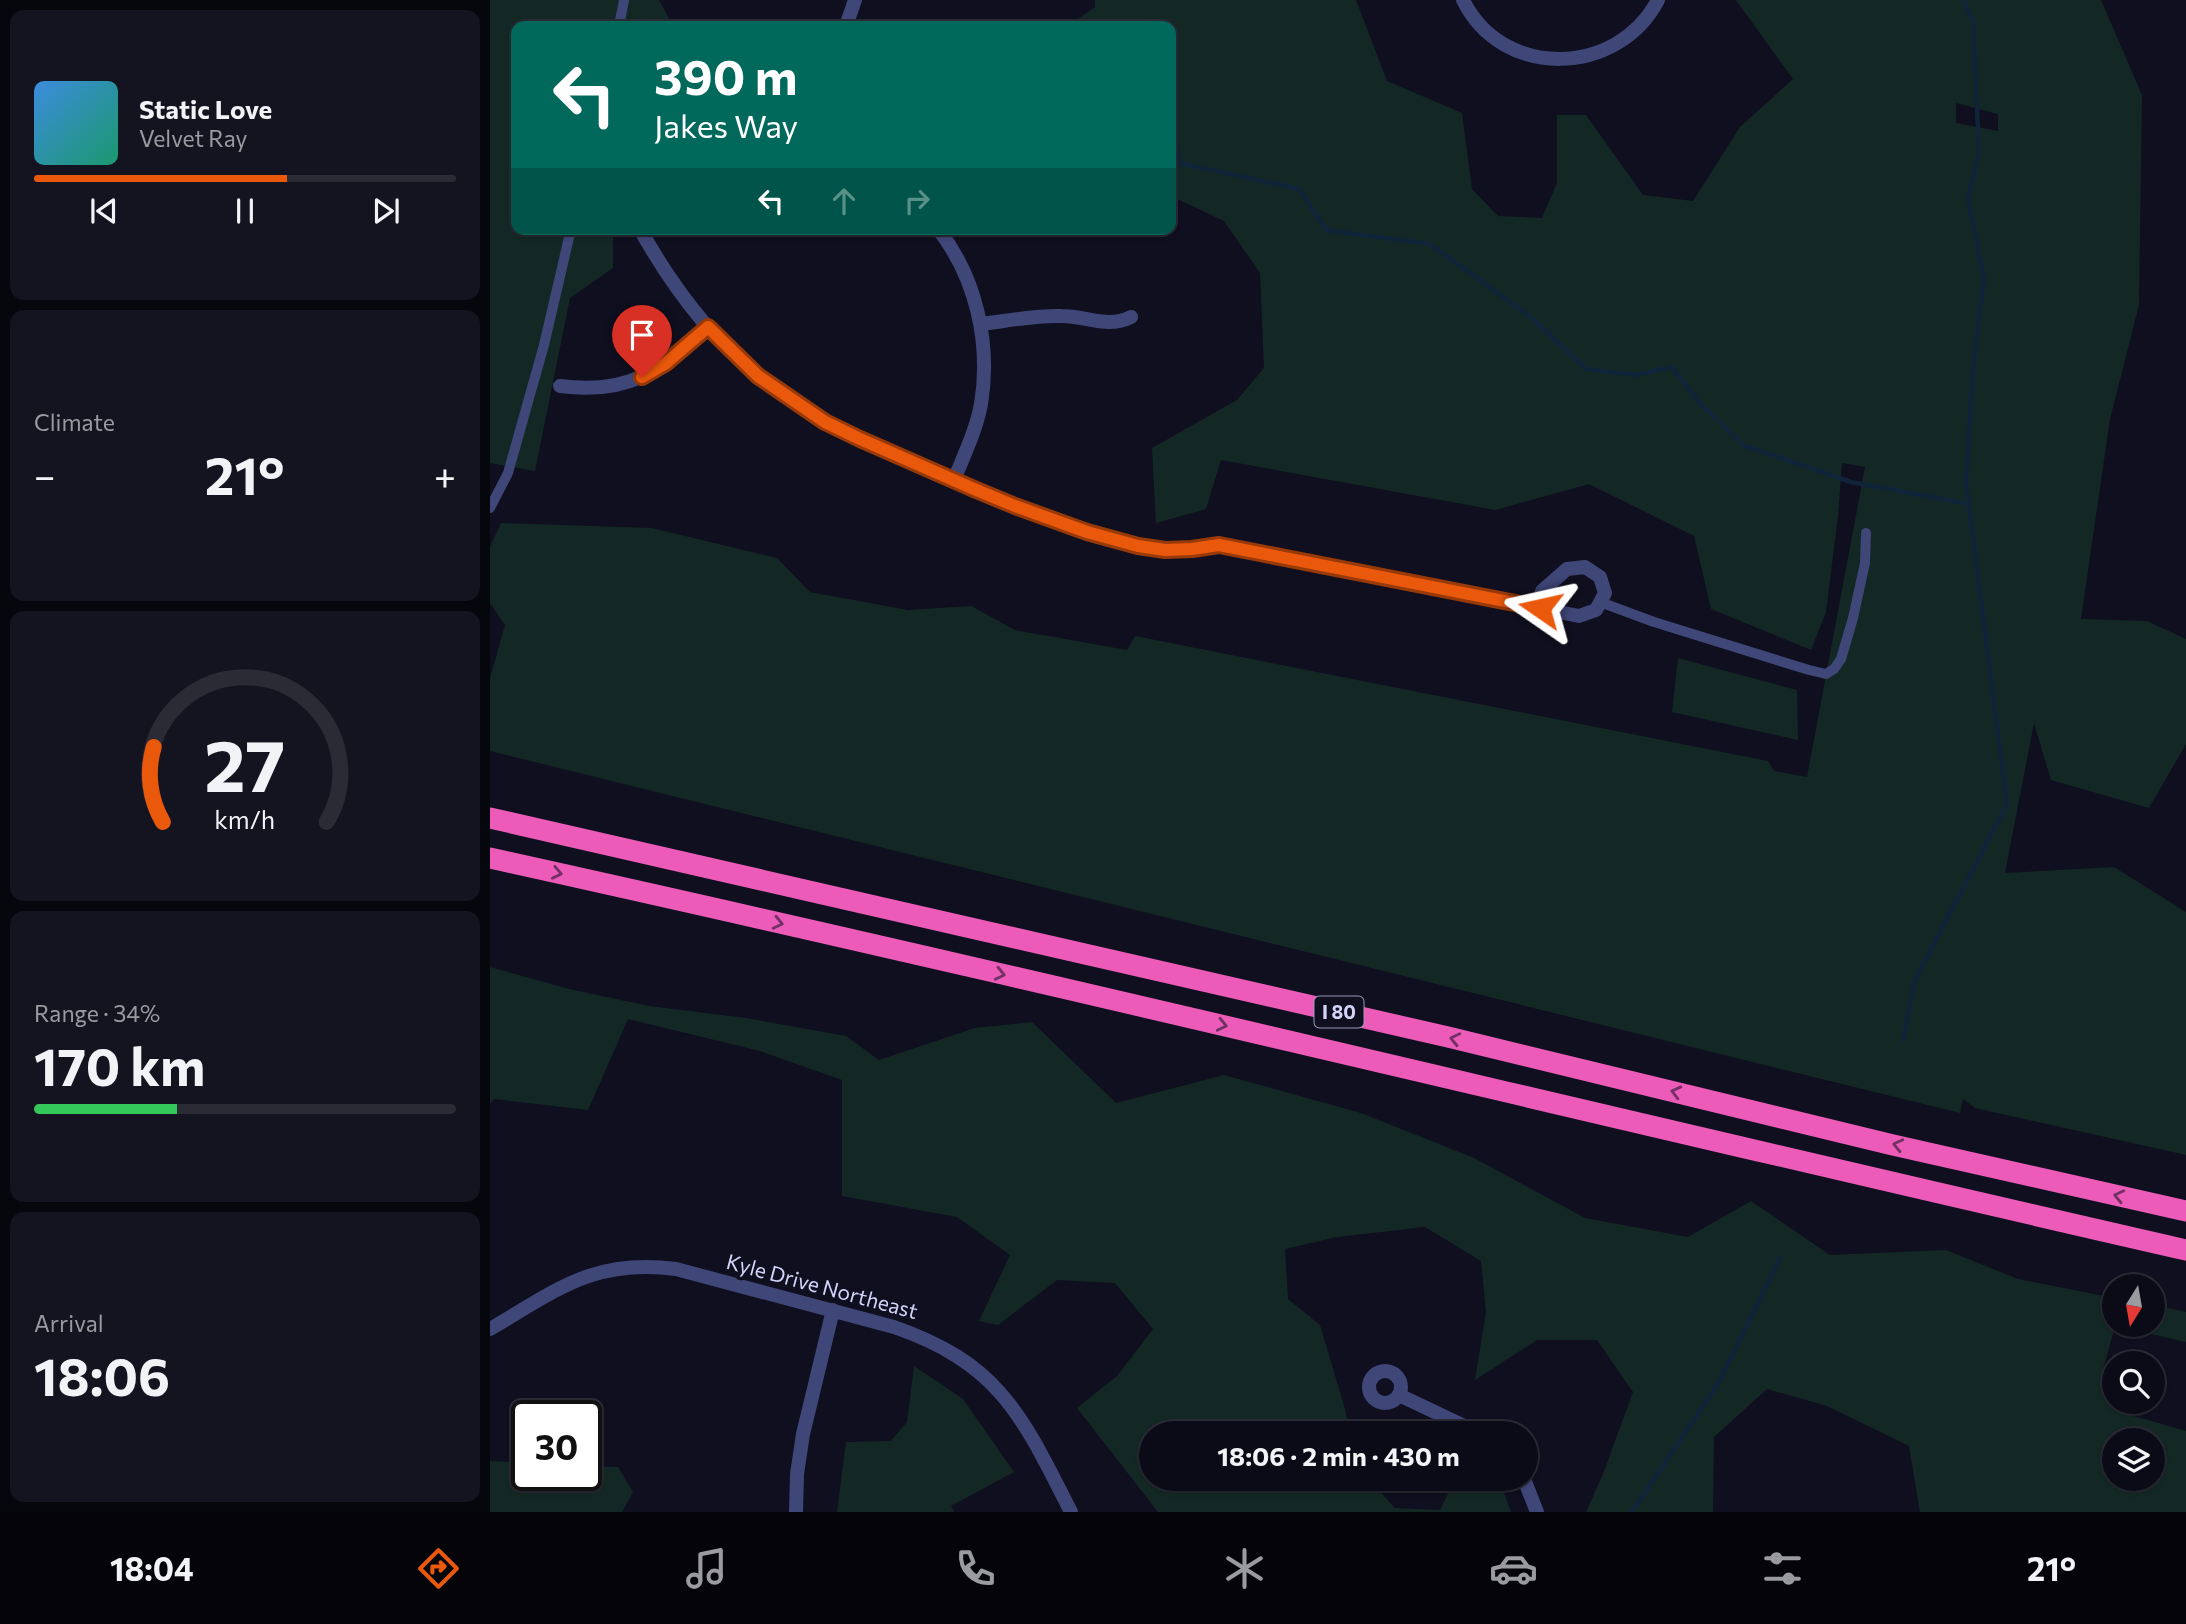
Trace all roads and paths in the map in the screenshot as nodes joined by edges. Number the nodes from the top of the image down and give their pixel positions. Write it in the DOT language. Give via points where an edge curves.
graph roads {
  1 [pos="624,0"];
  2 [pos="856,0"];
  3 [pos="1463,0"];
  4 [pos="1658,0"];
  5 [pos="620,21"];
  6 [pos="848,21"];
  7 [pos="570,235"];
  8 [pos="644,235"];
  9 [pos="942,235"];
  10 [pos="1131,317"];
  11 [pos="981,324"];
  12 [pos="708,327"];
  13 [pos="560,386"];
  14 [pos="954,480"];
  15 [pos="490,508"];
  16 [pos="1866,533"];
  17 [pos="1600,602"];
  18 [pos="1540,608"];
  19 [pos="490,818"];
  20 [pos="490,858"];
  21 [pos="2186,1211"];
  22 [pos="2186,1250"];
  23 [pos="832,1310"];
  24 [pos="490,1329"];
  25 [pos="1399,1395"];
  26 [pos="1454,1421"];
  27 [pos="1529,1491"];
  28 [pos="796,1512"];
  29 [pos="1071,1512"];
  30 [pos="1537,1512"];
  1 -- 5 [label="lane"];
  2 -- 6 [label="street"];
  3 -- 4 [label="street" via="1489,34 1508,47 1564,59 1587,56 1625,39"];
  7 -- 15 [label="lane" via="508,474"];
  8 -- 12 [label="street" via="677,290"];
  9 -- 11 [label="street" via="960,263"];
  10 -- 11 [label="street" via="1109,323 1061,316"];
  11 -- 14 [label="street" via="981,404"];
  12 -- 13 [label="street" via="642,377 600,388"];
  12 -- 14 [label="street" via="758,376 825,422"];
  14 -- 18 [label="street" via="1087,532 1138,546 1165,550 1219,545"];
  16 -- 17 [label="lane" via="1865,563 1853,618 1841,659 1826,674"];
  17 -- 18 [label="street" via="1596,610 1578,616"];
  17 -- 18 [label="street" via="1605,593 1600,577 1586,567 1567,569 1542,591"];
  21 -- 19 [label="highway, I 80, one-way"];
  20 -- 22 [label="highway, I 80, one-way"];
  23 -- 24 [label="street, Kyle Drive Northeast" via="676,1269 627,1266 578,1279"];
  23 -- 28 [label="street" via="803,1434"];
  23 -- 29 [label="street, Kyle Drive Northeast" via="921,1336 975,1368 996,1387 1029,1431"];
  25 -- 26 [label="street"];
  27 -- 30 [label="street"];
}
